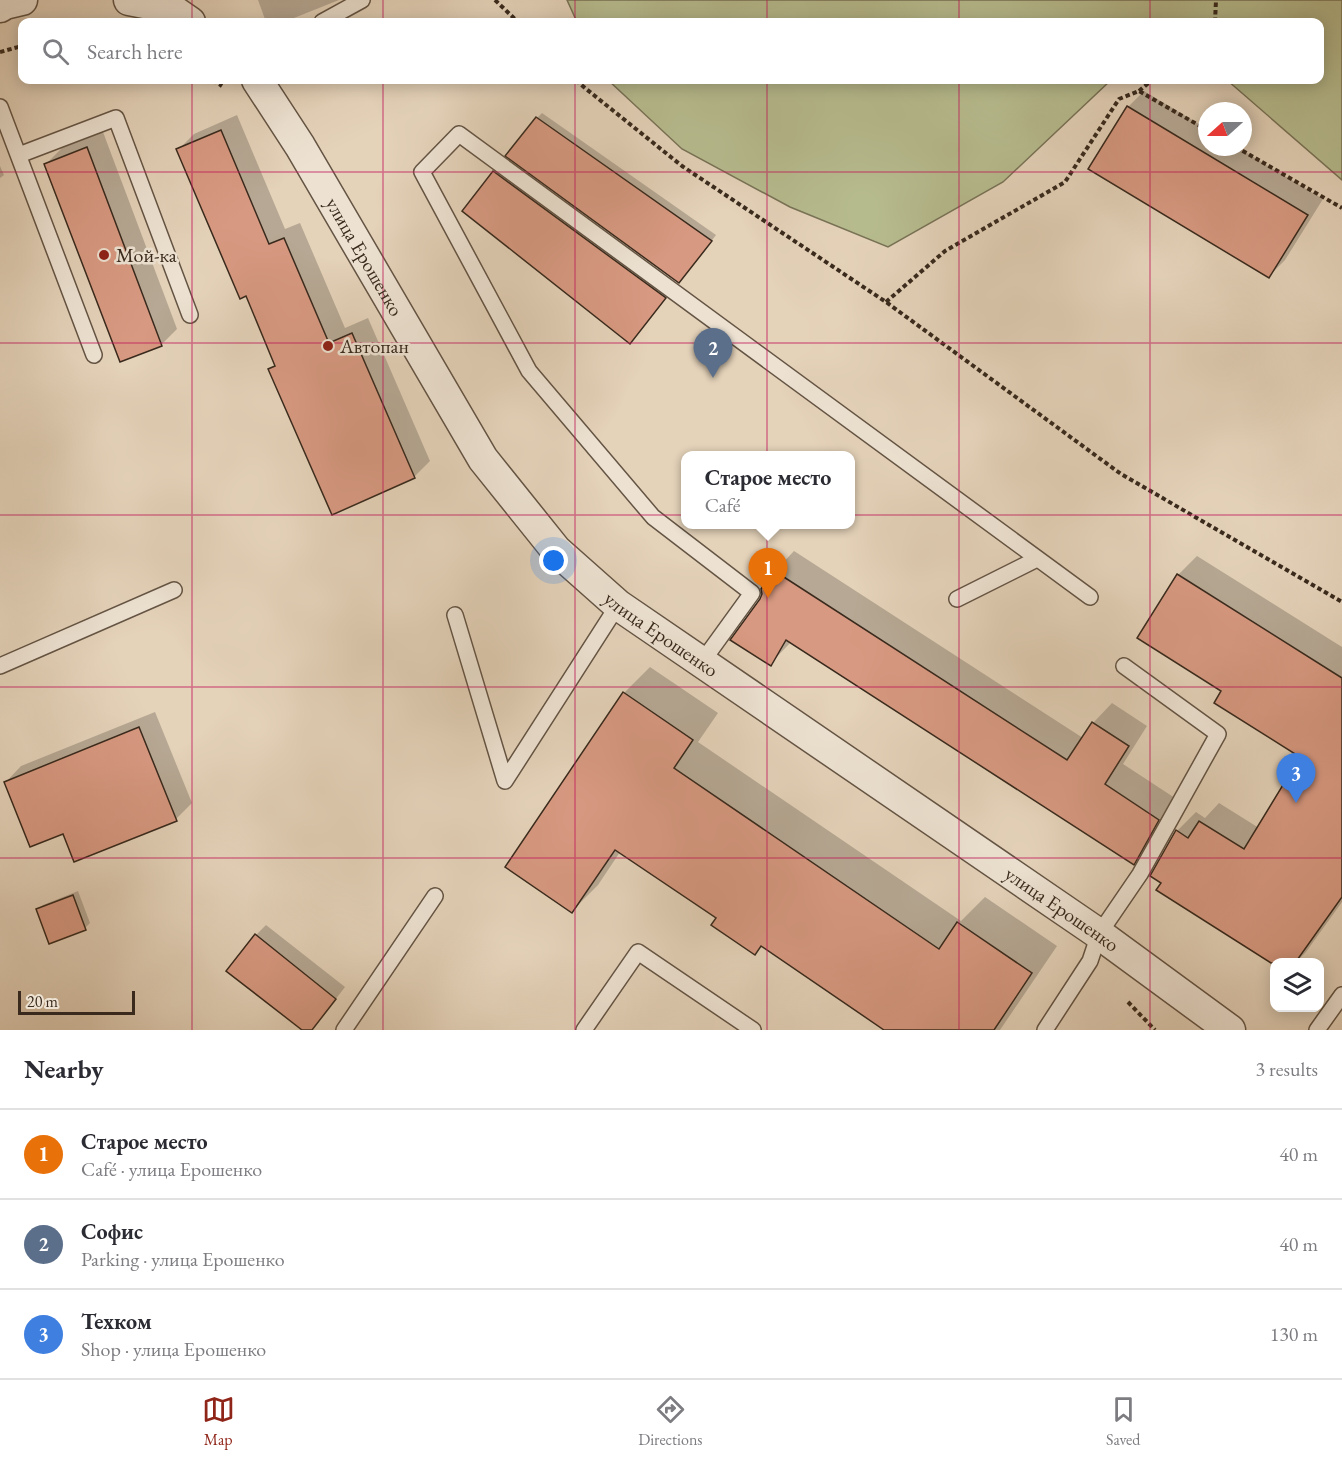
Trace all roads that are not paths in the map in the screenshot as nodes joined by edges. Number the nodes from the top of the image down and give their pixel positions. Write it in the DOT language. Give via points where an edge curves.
graph roads {
  1 [pos="129,0"];
  2 [pos="362,0"];
  3 [pos="176,8"];
  4 [pos="329,18"];
  5 [pos="260,84"];
  6 [pos="0,107"];
  7 [pos="19,155"];
  8 [pos="190,315"];
  9 [pos="94,355"];
  10 [pos="1037,559"];
  11 [pos="174,590"];
  12 [pos="1090,597"];
  13 [pos="957,599"];
  14 [pos="618,605"];
  15 [pos="454,615"];
  16 [pos="702,662"];
  17 [pos="0,666"];
  18 [pos="1124,666"];
  19 [pos="435,897"];
  20 [pos="1099,934"];
  21 [pos="1342,995"];
  22 [pos="344,1030"];
  23 [pos="584,1030"];
  24 [pos="753,1030"];
  25 [pos="1045,1030"];
  26 [pos="1230,1030"];
  27 [pos="1317,1030"];
  1 -- 3 [label="street"];
  2 -- 4 [label="lane"];
  5 -- 14 [label="street, улица Ерошенко" via="483,459 556,550"];
  6 -- 7 [label="lane"];
  7 -- 8 [label="lane" via="116,118"];
  7 -- 9 [label="lane"];
  10 -- 12 [label="lane"];
  10 -- 13 [label="lane"];
  10 -- 16 [label="lane" via="459,134 422,172 529,371 653,517 752,593"];
  11 -- 17 [label="lane"];
  14 -- 15 [label="lane" via="505,781"];
  14 -- 16 [label="street, улица Ерошенко"];
  16 -- 20 [label="street, улица Ерошенко"];
  18 -- 20 [label="lane" via="1218,734 1140,874"];
  19 -- 22 [label="lane"];
  20 -- 25 [label="lane" via="1090,961"];
  20 -- 26 [label="street, улица Ерошенко"];
  21 -- 27 [label="lane"];
  23 -- 24 [label="lane" via="638,952"];
}
